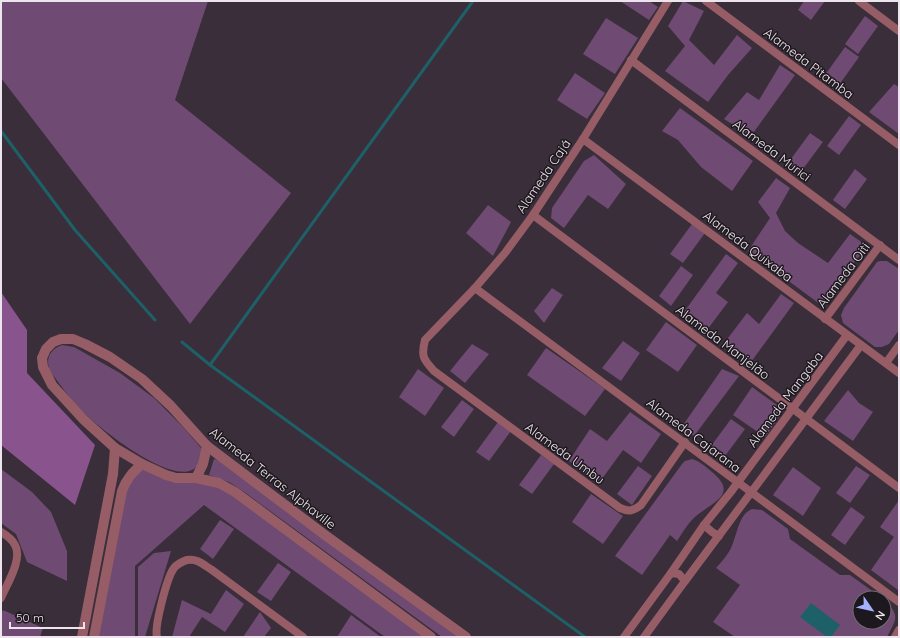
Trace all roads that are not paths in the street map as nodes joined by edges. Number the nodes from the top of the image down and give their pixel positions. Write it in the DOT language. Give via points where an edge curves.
graph roads {
  1 [pos="668,1"];
  2 [pos="706,1"];
  3 [pos="858,1"];
  4 [pos="899,31"];
  5 [pos="631,60"];
  6 [pos="583,139"];
  7 [pos="899,145"];
  8 [pos="533,215"];
  9 [pos="880,245"];
  10 [pos="899,260"];
  11 [pos="475,288"];
  12 [pos="825,319"];
  13 [pos="848,335"];
  14 [pos="861,345"];
  15 [pos="899,345"];
  16 [pos="422,352"];
  17 [pos="886,363"];
  18 [pos="899,373"];
  19 [pos="793,409"];
  20 [pos="806,418"];
  21 [pos="685,442"];
  22 [pos="207,446"];
  23 [pos="115,448"];
  24 [pos="142,464"];
  25 [pos="196,478"];
  26 [pos="738,482"];
  27 [pos="899,488"];
  28 [pos="751,493"];
  29 [pos="704,525"];
  30 [pos="1,532"];
  31 [pos="719,536"];
  32 [pos="671,573"];
  33 [pos="685,582"];
  34 [pos="1,598"];
  35 [pos="899,602"];
  36 [pos="899,630"];
  37 [pos="82,637"];
  38 [pos="94,637"];
  39 [pos="157,637"];
  40 [pos="303,637"];
  41 [pos="431,637"];
  42 [pos="466,637"];
  43 [pos="624,637"];
  44 [pos="644,637"];
  45 [pos="895,637"];
  1 -- 5 [label="street, Alameda Cajá"];
  2 -- 7 [label="street, Alameda Pitamba"];
  3 -- 4 [label="street"];
  5 -- 6 [label="street, Alameda Cajá"];
  5 -- 9 [label="street, Alameda Murici"];
  6 -- 8 [label="street, Alameda Cajá"];
  6 -- 12 [label="street, Alameda Quixaba"];
  8 -- 11 [label="street, Alameda Cajá"];
  8 -- 19 [label="street, Alameda Manjelão"];
  9 -- 10 [label="street, Alameda Murici"];
  9 -- 12 [label="street, Alameda Oiti"];
  11 -- 16 [label="street, Alameda Cajá" via="425,340"];
  11 -- 21 [label="street, Alameda Cajarana"];
  12 -- 13 [label="street, Alameda Quixaba"];
  13 -- 14 [label="street, Alameda Quixaba"];
  13 -- 19 [label="street, Alameda Mangaba"];
  14 -- 17 [label="street, Alameda Quixaba"];
  14 -- 20 [label="street"];
  15 -- 17 [label="street"];
  16 -- 21 [label="street, Alameda Umbu" via="425,361 434,370 620,508 628,511 642,505"];
  17 -- 18 [label="street, Alameda Quixaba"];
  19 -- 20 [label="street, Alameda Manjelão"];
  19 -- 26 [label="street, Alameda Mangaba"];
  20 -- 27 [label="street, Alameda Manjelão"];
  20 -- 28 [label="street"];
  21 -- 26 [label="street, Alameda Cajarana"];
  22 -- 23 [label="street, Alameda Terras Alphaville" via="171,406 135,374 110,357 73,339 53,342 42,358 43,367 52,385 82,419"];
  22 -- 25 [label="street" via="203,464"];
  22 -- 42 [label="street, Alameda Terras Alphaville"];
  23 -- 24 [label="street, Alameda Terras Alphaville"];
  23 -- 37 [label="street" via="113,474"];
  24 -- 25 [label="street, Alameda Terras Alphaville" via="176,478"];
  24 -- 38 [label="street" via="125,482 122,491"];
  25 -- 41 [label="street, Alameda Terras Alphaville" via="219,483 235,492"];
  26 -- 28 [label="street, Alameda Cajarana"];
  26 -- 29 [label="street, Alameda Mangaba"];
  28 -- 31 [label="street"];
  28 -- 35 [label="street, Alameda Cajarana"];
  29 -- 31 [label="street"];
  29 -- 32 [label="street, Alameda Mangaba"];
  30 -- 34 [label="street" via="14,543 18,556"];
  31 -- 33 [label="street"];
  32 -- 33 [label="street" via="678,574"];
  32 -- 43 [label="street, Alameda Mangaba"];
  33 -- 44 [label="street"];
  36 -- 45 [label="street"];
  39 -- 40 [label="street" via="157,624 170,577 175,567 186,560 196,560 212,570"];
}
